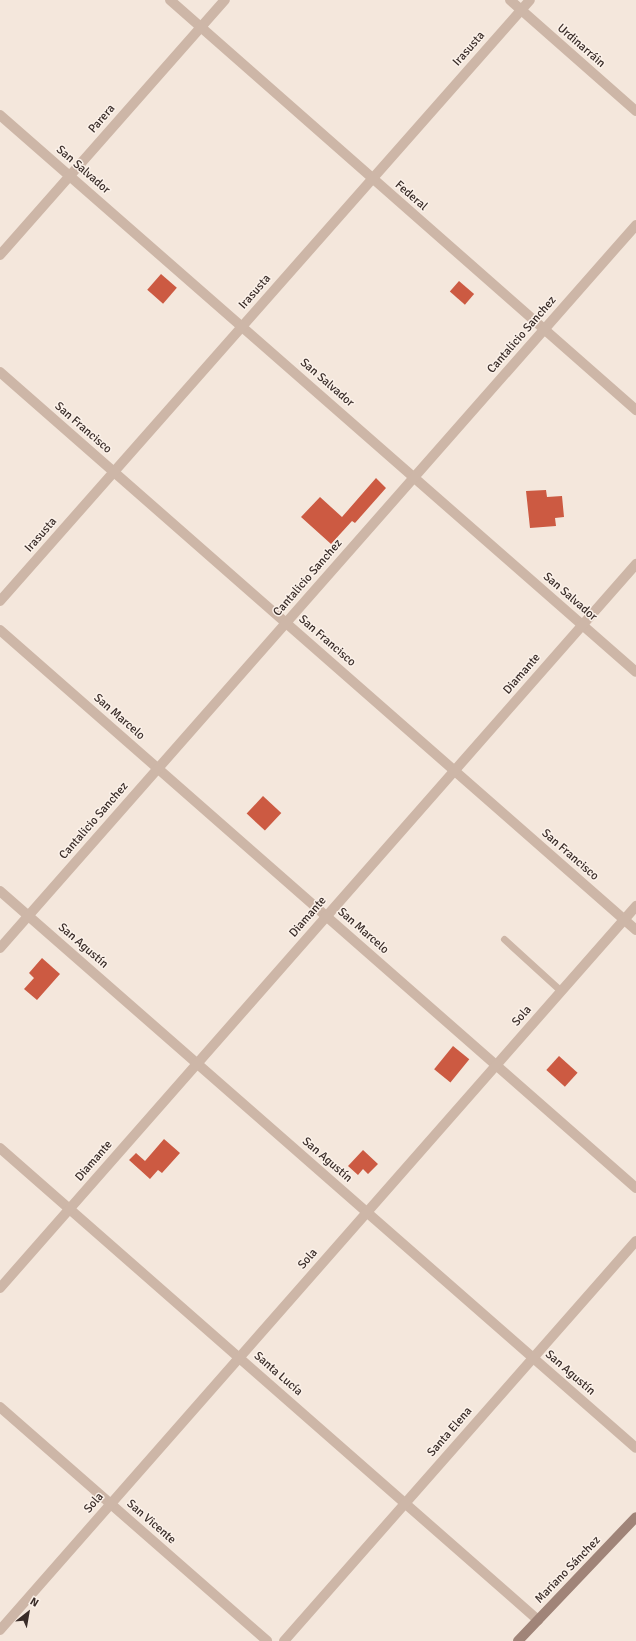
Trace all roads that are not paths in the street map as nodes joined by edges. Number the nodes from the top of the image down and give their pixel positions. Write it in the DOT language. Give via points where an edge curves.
graph roads {
  1 [pos="170,0"];
  2 [pos="225,0"];
  3 [pos="510,0"];
  4 [pos="530,0"];
  5 [pos="521,10"];
  6 [pos="200,28"];
  7 [pos="636,111"];
  8 [pos="0,114"];
  9 [pos="70,176"];
  10 [pos="372,179"];
  11 [pos="636,225"];
  12 [pos="0,255"];
  13 [pos="242,327"];
  14 [pos="544,330"];
  15 [pos="0,372"];
  16 [pos="636,410"];
  17 [pos="114,472"];
  18 [pos="414,477"];
  19 [pos="636,564"];
  20 [pos="0,601"];
  21 [pos="286,623"];
  22 [pos="583,625"];
  23 [pos="0,630"];
  24 [pos="636,672"];
  25 [pos="158,769"];
  26 [pos="454,771"];
  27 [pos="0,891"];
  28 [pos="636,906"];
  29 [pos="29,916"];
  30 [pos="326,916"];
  31 [pos="624,920"];
  32 [pos="636,930"];
  33 [pos="504,939"];
  34 [pos="0,948"];
  35 [pos="561,991"];
  36 [pos="197,1064"];
  37 [pos="496,1065"];
  38 [pos="0,1148"];
  39 [pos="636,1188"];
  40 [pos="69,1209"];
  41 [pos="367,1212"];
  42 [pos="636,1241"];
  43 [pos="0,1288"];
  44 [pos="239,1358"];
  45 [pos="533,1358"];
  46 [pos="0,1407"];
  47 [pos="636,1448"];
  48 [pos="405,1503"];
  49 [pos="110,1504"];
  50 [pos="636,1517"];
  51 [pos="538,1620"];
  52 [pos="0,1630"];
  53 [pos="267,1641"];
  54 [pos="284,1641"];
  55 [pos="518,1641"];
  1 -- 6 [label="street, Federal"];
  2 -- 6 [label="street, Parera"];
  3 -- 5 [label="street, Urdinarráin"];
  4 -- 5 [label="street, Irasusta"];
  5 -- 7 [label="street, Urdinarráin"];
  5 -- 10 [label="street, Irasusta"];
  6 -- 9 [label="street, Parera"];
  6 -- 10 [label="street, Federal"];
  8 -- 9 [label="street, San Salvador"];
  9 -- 12 [label="street, Parera"];
  9 -- 13 [label="street, San Salvador"];
  10 -- 13 [label="street, Irasusta"];
  10 -- 14 [label="street, Federal"];
  11 -- 14 [label="street, Cantalicio Sanchez"];
  13 -- 17 [label="street, Irasusta"];
  13 -- 18 [label="street, San Salvador"];
  14 -- 16 [label="street, Federal"];
  14 -- 18 [label="street, Cantalicio Sanchez"];
  15 -- 17 [label="street, San Francisco"];
  17 -- 20 [label="street, Irasusta"];
  17 -- 21 [label="street, San Francisco"];
  18 -- 21 [label="street, Cantalicio Sanchez"];
  18 -- 22 [label="street, San Salvador"];
  19 -- 22 [label="street, Diamante"];
  21 -- 25 [label="street, Cantalicio Sanchez"];
  21 -- 26 [label="street, San Francisco"];
  22 -- 24 [label="street, San Salvador"];
  22 -- 26 [label="street, Diamante"];
  23 -- 25 [label="street, San Marcelo"];
  25 -- 29 [label="street, Cantalicio Sanchez"];
  25 -- 30 [label="street, San Marcelo"];
  26 -- 30 [label="street, Diamante"];
  26 -- 31 [label="street, San Francisco"];
  27 -- 29 [label="street, San Agustín"];
  28 -- 31 [label="street, Sola"];
  29 -- 34 [label="street, Cantalicio Sanchez"];
  29 -- 36 [label="street, San Agustín"];
  30 -- 36 [label="street, Diamante"];
  30 -- 37 [label="street, San Marcelo"];
  31 -- 32 [label="street, San Francisco"];
  31 -- 35 [label="street, Sola"];
  33 -- 35 [label="lane"];
  35 -- 37 [label="street, Sola"];
  36 -- 40 [label="street, Diamante"];
  36 -- 41 [label="street, San Agustín"];
  37 -- 39 [label="street, San Marcelo"];
  37 -- 41 [label="street, Sola"];
  38 -- 40 [label="street, Santa Lucía"];
  40 -- 43 [label="street, Diamante"];
  40 -- 44 [label="street, Santa Lucía"];
  41 -- 44 [label="street, Sola"];
  41 -- 45 [label="street, San Agustín"];
  42 -- 45 [label="street, Santa Elena"];
  44 -- 48 [label="street, Santa Lucía"];
  44 -- 49 [label="street, Sola"];
  45 -- 47 [label="street, San Agustín"];
  45 -- 48 [label="street, Santa Elena"];
  46 -- 49 [label="street, San Vicente"];
  48 -- 51 [label="street, Santa Lucía"];
  48 -- 54 [label="street, Santa Elena"];
  49 -- 52 [label="street, Sola"];
  49 -- 53 [label="street, San Vicente"];
  50 -- 51 [label="street, Mariano Sánchez"];
  51 -- 55 [label="street, Mariano Sánchez"];
}
